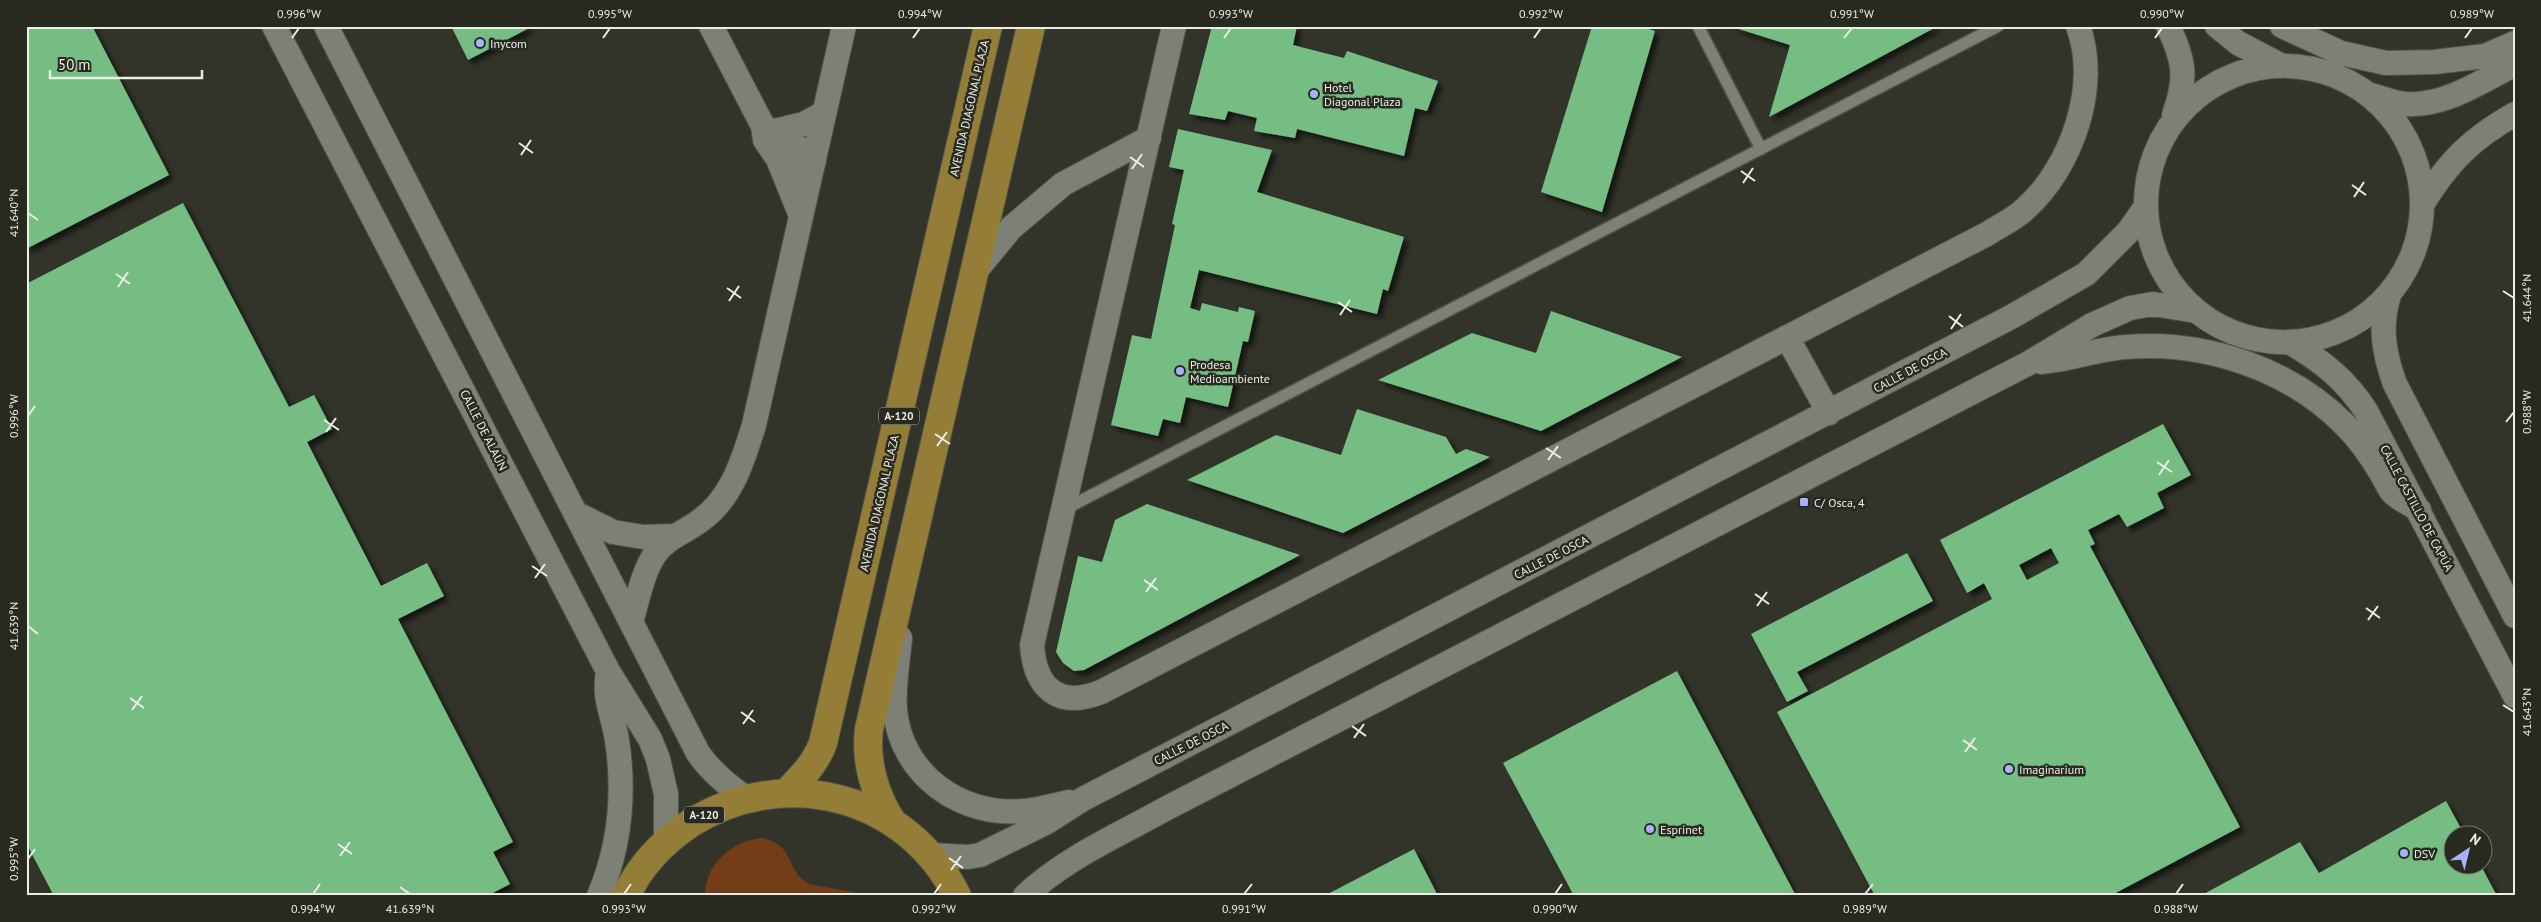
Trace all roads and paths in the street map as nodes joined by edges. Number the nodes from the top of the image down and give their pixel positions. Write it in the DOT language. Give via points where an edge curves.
graph roads {
  1 [pos="274,26"];
  2 [pos="326,26"];
  3 [pos="711,26"];
  4 [pos="844,26"];
  5 [pos="988,26"];
  6 [pos="1031,26"];
  7 [pos="1174,26"];
  8 [pos="1698,26"];
  9 [pos="1998,26"];
  10 [pos="2078,26"];
  11 [pos="2168,26"];
  12 [pos="2217,26"];
  13 [pos="2282,26"];
  14 [pos="2515,42"];
  15 [pos="2515,64"];
  16 [pos="2280,65"];
  17 [pos="2370,94"];
  18 [pos="824,113"];
  19 [pos="2515,114"];
  20 [pos="2171,122"];
  21 [pos="767,129"];
  22 [pos="1149,138"];
  23 [pos="1761,149"];
  24 [pos="778,159"];
  25 [pos="814,160"];
  26 [pos="2423,203"];
  27 [pos="2145,208"];
  28 [pos="801,216"];
  29 [pos="974,273"];
  30 [pos="2389,295"];
  31 [pos="2196,311"];
  32 [pos="1787,337"];
  33 [pos="2291,343"];
  34 [pos="2028,364"];
  35 [pos="1829,413"];
  36 [pos="2419,510"];
  37 [pos="1062,511"];
  38 [pos="575,513"];
  39 [pos="673,536"];
  40 [pos="906,572"];
  41 [pos="2515,616"];
  42 [pos="632,622"];
  43 [pos="608,671"];
  44 [pos="2515,696"];
  45 [pos="786,793"];
  46 [pos="746,798"];
  47 [pos="1083,799"];
  48 [pos="894,823"];
  49 [pos="666,841"];
  50 [pos="930,855"];
  51 [pos="599,896"];
  52 [pos="626,896"];
  53 [pos="957,896"];
  54 [pos="1025,896"];
  1 -- 43 [label="street, CALLE DE ALAÚN"];
  2 -- 38 [label="street"];
  3 -- 21 [label="street"];
  4 -- 18 [label="street"];
  5 -- 45 [label="main road, AVENIDA DIAGONAL PLAZA / A-120" via="824,742 813,764"];
  6 -- 29 [label="main road, A-120"];
  7 -- 22 [label="street"];
  8 -- 23 [label="lane"];
  9 -- 23 [label="lane"];
  10 -- 32 [label="street" via="2084,42 2085,88 2074,138 2055,174 2025,209 1987,234"];
  11 -- 20 [label="street" via="2178,46 2184,70 2183,91"];
  12 -- 16 [label="street" via="2238,43"];
  13 -- 14 [label="street" via="2341,53 2386,63 2485,56"];
  15 -- 17 [label="street" via="2469,89 2435,101 2405,104"];
  16 -- 17 [label="street" via="2312,68 2342,78"];
  16 -- 20 [label="street" via="2248,69 2219,81 2193,98"];
  17 -- 26 [label="street" via="2392,116 2409,142 2419,172"];
  18 -- 21 [label="street" via="804,124"];
  18 -- 25 [label="street"];
  19 -- 26 [label="street" via="2464,148 2439,176"];
  20 -- 27 [label="street" via="2156,148 2149,170"];
  21 -- 24 [label="street" via="765,140"];
  21 -- 25 [label="street"];
  22 -- 29 [label="street" via="1063,184 1011,228"];
  22 -- 37 [label="street"];
  23 -- 37 [label="lane"];
  24 -- 25 [label="street" via="792,164"];
  24 -- 28 [label="street"];
  25 -- 28 [label="street"];
  26 -- 30 [label="street" via="2419,236 2408,267"];
  27 -- 31 [label="street" via="2148,231 2161,268 2178,294"];
  27 -- 35 [label="street, CALLE DE OSCA" via="2128,232 2086,274"];
  28 -- 39 [label="street" via="754,425 735,480 702,520"];
  29 -- 40 [label="main road, A-120"];
  30 -- 33 [label="street" via="2353,324 2328,336"];
  30 -- 41 [label="street" via="2383,327 2388,366"];
  31 -- 33 [label="street" via="2224,329 2257,340"];
  31 -- 34 [label="street" via="2153,304 2130,308 2092,325"];
  32 -- 35 [label="street"];
  32 -- 37 [label="street" via="1101,692 1074,700 1048,690 1033,665 1032,645"];
  33 -- 36 [label="street, CALLE CASTILLO DE CAPÚA" via="2319,359 2353,391"];
  34 -- 36 [label="street" via="2094,351 2154,346 2182,347 2241,360 2280,377 2344,424 2365,448 2393,493"];
  34 -- 54 [label="street" via="1167,808 1063,866"];
  35 -- 47 [label="street, CALLE DE OSCA"];
  36 -- 44 [label="street, CALLE CASTILLO DE CAPÚA"];
  38 -- 39 [label="street" via="613,532 643,537"];
  38 -- 42 [label="street"];
  39 -- 42 [label="street" via="656,553 642,581"];
  40 -- 47 [label="street" via="895,709 899,736 910,758 925,777 951,797 979,807 1024,811"];
  40 -- 48 [label="main road, A-120" via="867,745 881,804"];
  42 -- 46 [label="street" via="698,752 722,781"];
  43 -- 49 [label="street, CALLE DE ALAÚN" via="650,739 658,759 666,794"];
  43 -- 51 [label="street" via="605,690 620,763 621,808 613,855"];
  45 -- 46 [label="main road, A-120"];
  45 -- 48 [label="main road, A-120" via="833,798 860,806"];
  46 -- 49 [label="main road, A-120" via="706,814"];
  47 -- 50 [label="street, CALLE DE OSCA" via="1038,827 980,855"];
  48 -- 50 [label="main road, A-120"];
  49 -- 52 [label="main road, A-120" via="638,875"];
  50 -- 53 [label="main road, A-120"];
}
